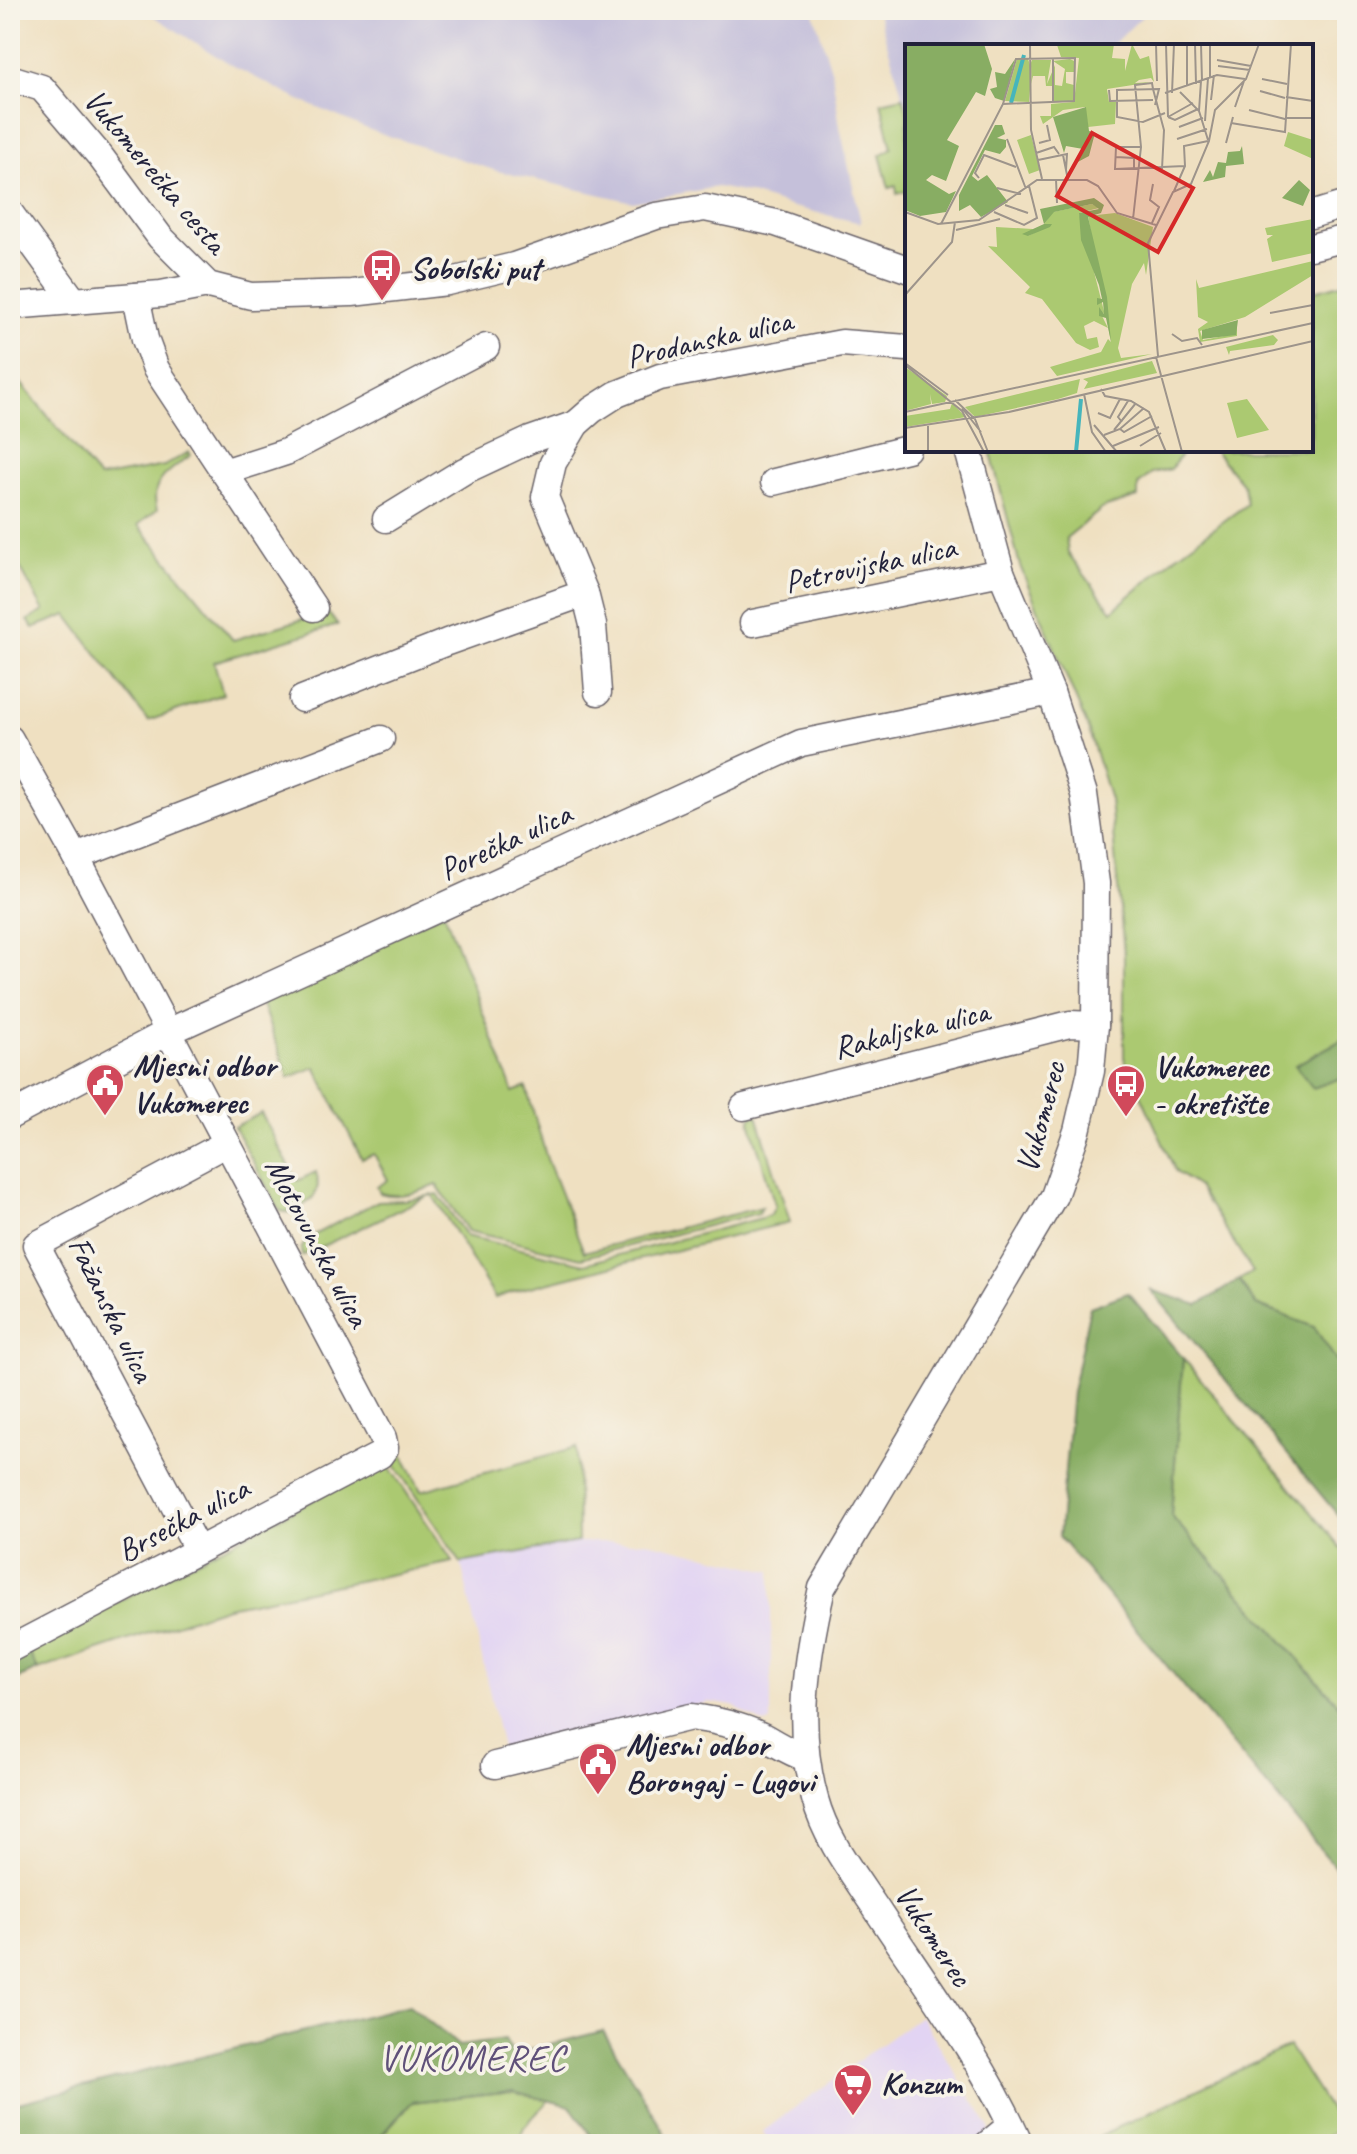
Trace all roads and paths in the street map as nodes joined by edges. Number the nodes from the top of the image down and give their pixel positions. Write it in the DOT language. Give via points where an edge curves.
graph roads {
  1 [pos="10,78"];
  2 [pos="1347,204"];
  3 [pos="10,213"];
  4 [pos="1313,214"];
  5 [pos="1347,238"];
  6 [pos="1313,246"];
  7 [pos="905,268"];
  8 [pos="208,285"];
  9 [pos="136,296"];
  10 [pos="74,301"];
  11 [pos="10,306"];
  12 [pos="486,347"];
  13 [pos="905,348"];
  14 [pos="576,424"];
  15 [pos="905,449"];
  16 [pos="969,452"];
  17 [pos="224,472"];
  18 [pos="774,482"];
  19 [pos="386,519"];
  20 [pos="1001,572"];
  21 [pos="585,593"];
  22 [pos="314,608"];
  23 [pos="753,623"];
  24 [pos="598,692"];
  25 [pos="1051,692"];
  26 [pos="302,699"];
  27 [pos="10,739"];
  28 [pos="381,739"];
  29 [pos="76,857"];
  30 [pos="1095,1025"];
  31 [pos="168,1032"];
  32 [pos="744,1107"];
  33 [pos="10,1116"];
  34 [pos="227,1143"];
  35 [pos="385,1448"];
  36 [pos="197,1549"];
  37 [pos="13,1641"];
  38 [pos="806,1758"];
  39 [pos="495,1765"];
  40 [pos="1016,2134"];
  41 [pos="988,2144"];
  1 -- 8 [label="street, Vukomerečka cesta" via="42,88 160,237"];
  2 -- 4 [label="street"];
  3 -- 10 [label="street"];
  5 -- 6 [label="street"];
  7 -- 8 [label="street, Vukomerečka cesta" via="776,223 705,208 656,216 514,266 447,282 352,293 251,296"];
  8 -- 9 [label="street"];
  9 -- 10 [label="street"];
  9 -- 17 [label="street" via="156,369"];
  10 -- 11 [label="street"];
  12 -- 17 [label="street" via="286,452"];
  13 -- 14 [label="street, Prodanska ulica" via="842,343 660,377 617,394"];
  14 -- 19 [label="street" via="464,471"];
  14 -- 21 [label="street, Prodanska ulica" via="553,463 545,497"];
  15 -- 18 [label="street"];
  16 -- 20 [label="street, Vukomerec"];
  17 -- 22 [label="street"];
  20 -- 23 [label="street, Petrovijska ulica"];
  20 -- 25 [label="street, Vukomerec"];
  21 -- 24 [label="street, Prodanska ulica"];
  21 -- 26 [label="street"];
  25 -- 30 [label="street, Vukomerec" via="1084,794 1096,883"];
  25 -- 31 [label="street, Porečka ulica" via="801,743"];
  27 -- 29 [label="street, Motovunska ulica"];
  28 -- 29 [label="street"];
  29 -- 31 [label="street, Motovunska ulica"];
  30 -- 32 [label="street, Rakaljska ulica" via="1070,1024"];
  30 -- 38 [label="street, Vukomerec" via="1089,1084 1054,1196 822,1588 807,1651"];
  31 -- 33 [label="street, Porečka ulica"];
  31 -- 34 [label="street, Motovunska ulica"];
  34 -- 35 [label="street, Motovunska ulica"];
  34 -- 36 [label="street, Fažanska ulica" via="36,1245"];
  35 -- 36 [label="street, Brsečka ulica"];
  36 -- 37 [label="street, Brsečka ulica"];
  38 -- 39 [label="street" via="720,1720 691,1717"];
  38 -- 40 [label="street, Vukomerec" via="815,1802 835,1846 972,2054"];
  40 -- 41 [label="street"];
}
